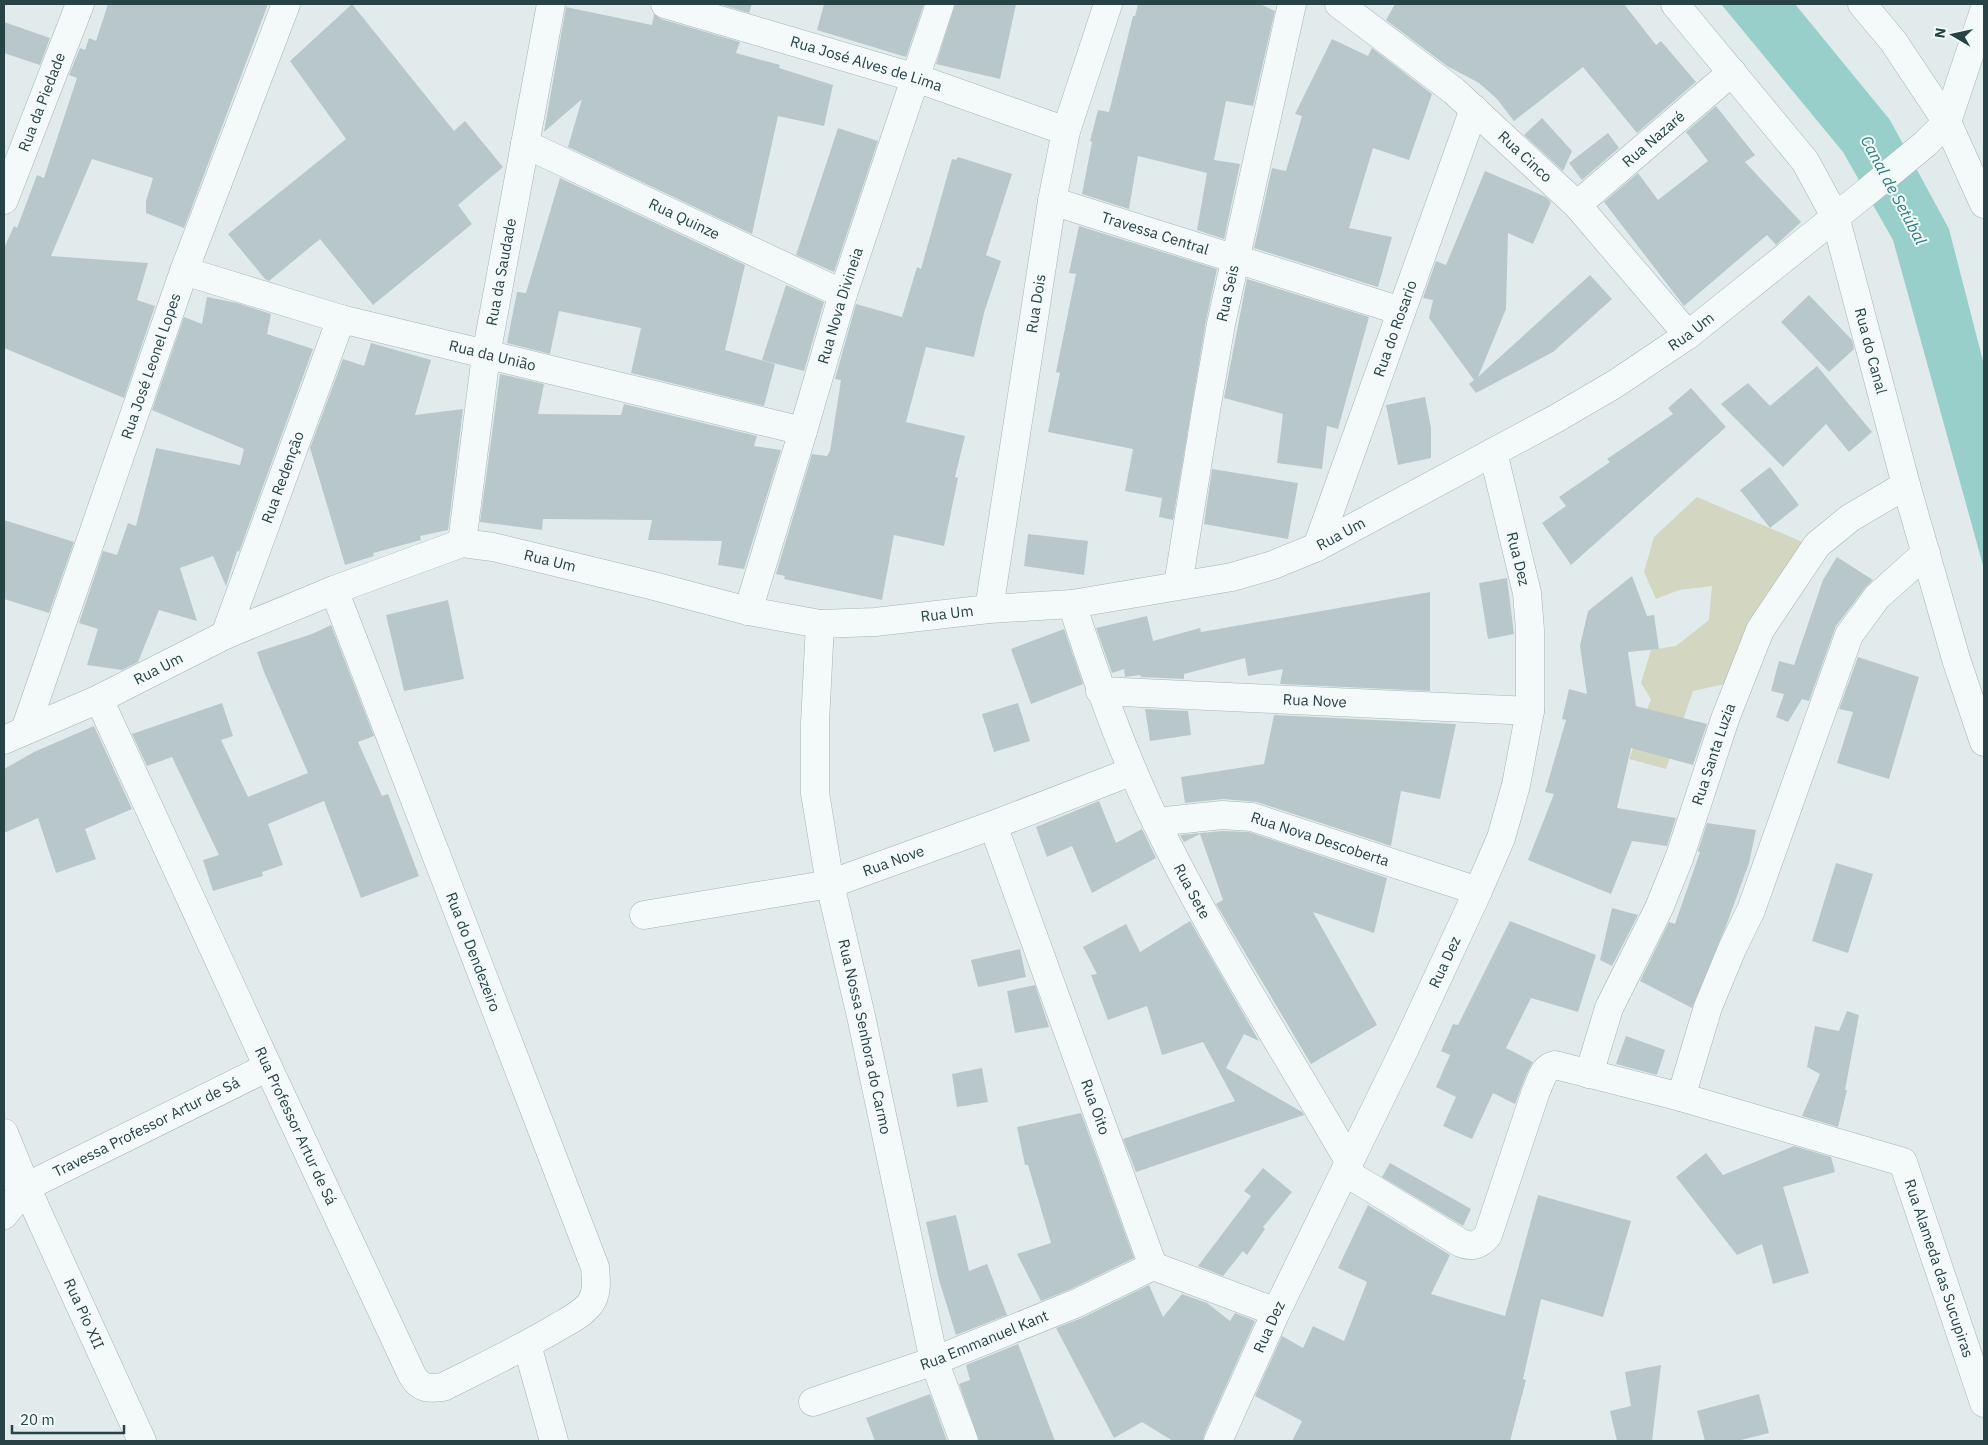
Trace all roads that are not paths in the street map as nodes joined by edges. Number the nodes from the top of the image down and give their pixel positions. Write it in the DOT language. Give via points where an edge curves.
graph roads {
  1 [pos="80,4"];
  2 [pos="286,4"];
  3 [pos="551,4"];
  4 [pos="665,4"];
  5 [pos="940,4"];
  6 [pos="1108,4"];
  7 [pos="1292,4"];
  8 [pos="1339,4"];
  9 [pos="1675,4"];
  10 [pos="1862,4"];
  11 [pos="1984,11"];
  12 [pos="1732,72"];
  13 [pos="916,78"];
  14 [pos="1474,109"];
  15 [pos="1947,122"];
  16 [pos="1066,131"];
  17 [pos="525,144"];
  18 [pos="4,200"];
  19 [pos="1052,201"];
  20 [pos="1984,204"];
  21 [pos="1577,205"];
  22 [pos="1835,216"];
  23 [pos="1235,258"];
  24 [pos="184,271"];
  25 [pos="843,294"];
  26 [pos="1401,311"];
  27 [pos="340,319"];
  28 [pos="1688,335"];
  29 [pos="486,355"];
  30 [pos="804,432"];
  31 [pos="1493,452"];
  32 [pos="1906,484"];
  33 [pos="462,543"];
  34 [pos="1317,547"];
  35 [pos="1926,553"];
  36 [pos="1178,585"];
  37 [pos="334,590"];
  38 [pos="1072,604"];
  39 [pos="989,609"];
  40 [pos="748,612"];
  41 [pos="820,624"];
  42 [pos="225,635"];
  43 [pos="1100,690"];
  44 [pos="99,699"];
  45 [pos="1530,711"];
  46 [pos="14,735"];
  47 [pos="1984,742"];
  48 [pos="1133,771"];
  49 [pos="1156,822"];
  50 [pos="993,825"];
  51 [pos="830,884"];
  52 [pos="1478,892"];
  53 [pos="644,915"];
  54 [pos="268,1067"];
  55 [pos="1589,1074"];
  56 [pos="1681,1097"];
  57 [pos="4,1133"];
  58 [pos="1347,1167"];
  59 [pos="15,1179"];
  60 [pos="4,1215"];
  61 [pos="1153,1266"];
  62 [pos="582,1312"];
  63 [pos="1276,1312"];
  64 [pos="527,1345"];
  65 [pos="934,1360"];
  66 [pos="813,1402"];
  67 [pos="1984,1403"];
  68 [pos="142,1441"];
  69 [pos="554,1441"];
  70 [pos="964,1441"];
  71 [pos="1218,1441"];
  1 -- 18 [label="street, Rua da Piedade"];
  2 -- 24 [label="street, Rua José Leonel Lopes"];
  3 -- 17 [label="street, Rua da Saudade"];
  4 -- 13 [label="street, Rua José Alves de Lima"];
  5 -- 13 [label="street, Rua Nova Divineia"];
  6 -- 16 [label="street, Rua Dois"];
  7 -- 23 [label="street, Rua Seis"];
  8 -- 14 [label="street, Rua Cinco"];
  9 -- 12 [label="street, Rua do Canal"];
  10 -- 15 [label="street" via="1893,41"];
  11 -- 15 [label="street"];
  12 -- 21 [label="street, Rua Nazaré"];
  12 -- 22 [label="street, Rua do Canal" via="1805,162"];
  13 -- 16 [label="street, Rua José Alves de Lima"];
  13 -- 25 [label="street, Rua Nova Divineia"];
  14 -- 21 [label="street, Rua Cinco"];
  14 -- 26 [label="street, Rua do Rosario"];
  15 -- 20 [label="street"];
  15 -- 22 [label="street, Rua Um" via="1925,144"];
  16 -- 19 [label="street, Rua Dois"];
  17 -- 25 [label="street, Rua Quinze"];
  17 -- 29 [label="street, Rua da Saudade"];
  19 -- 23 [label="street, Travessa Central"];
  19 -- 39 [label="street, Rua Dois"];
  21 -- 28 [label="street, Rua Cinco"];
  22 -- 28 [label="street, Rua Um"];
  22 -- 32 [label="street, Rua do Canal"];
  23 -- 26 [label="street, Travessa Central"];
  23 -- 36 [label="street, Rua Seis"];
  24 -- 27 [label="street, Rua da União"];
  24 -- 46 [label="street, Rua José Leonel Lopes"];
  25 -- 30 [label="street, Rua Nova Divineia"];
  26 -- 34 [label="street, Rua do Rosario"];
  27 -- 29 [label="street, Rua da União"];
  27 -- 42 [label="street, Rua Redenção"];
  28 -- 31 [label="street, Rua Um" via="1615,384"];
  29 -- 30 [label="street, Rua da União"];
  29 -- 33 [label="street, Rua da Saudade"];
  30 -- 40 [label="street, Rua Nova Divineia"];
  31 -- 34 [label="street, Rua Um"];
  31 -- 45 [label="street, Rua Dez" via="1527,593"];
  32 -- 35 [label="street, Rua do Canal"];
  32 -- 55 [label="street, Rua Santa Luzia" via="1850,518 1817,545 1760,630 1725,719 1680,856 1659,908 1609,1008"];
  33 -- 37 [label="street, Rua Um"];
  33 -- 40 [label="street, Rua Um" via="493,547 640,582"];
  34 -- 36 [label="street, Rua Um" via="1232,577"];
  35 -- 47 [label="street, Rua do Canal"];
  35 -- 56 [label="street" via="1877,597 1849,635 1750,910 1708,1007"];
  36 -- 38 [label="street, Rua Um"];
  37 -- 42 [label="street, Rua Um"];
  37 -- 62 [label="street, Rua do Dendezeiro" via="595,1267 595,1292"];
  38 -- 39 [label="street, Rua Um"];
  38 -- 43 [label="street, Rua Sete"];
  39 -- 41 [label="street, Rua Um" via="875,622"];
  40 -- 41 [label="street, Rua Um"];
  41 -- 51 [label="street, Rua Nossa Senhora do Carmo" via="815,793"];
  42 -- 44 [label="street, Rua Um"];
  43 -- 45 [label="street, Rua Nove"];
  43 -- 48 [label="street, Rua Sete"];
  44 -- 46 [label="street, Rua Um"];
  44 -- 54 [label="street, Rua Professor Artur de Sá"];
  45 -- 52 [label="street, Rua Dez" via="1516,785 1501,838"];
  48 -- 49 [label="street, Rua Sete"];
  48 -- 50 [label="street, Rua Nove"];
  49 -- 52 [label="street, Rua Nova Descoberta" via="1222,815 1252,817"];
  49 -- 58 [label="street, Rua Sete" via="1199,905"];
  50 -- 51 [label="street, Rua Nove"];
  50 -- 61 [label="street, Rua Oito"];
  51 -- 53 [label="street, Rua Nove"];
  51 -- 65 [label="street, Rua Nossa Senhora do Carmo"];
  52 -- 58 [label="street, Rua Dez"];
  54 -- 59 [label="street, Travessa Professor Artur de Sá"];
  54 -- 64 [label="street, Rua Professor Artur de Sá" via="416,1382 430,1389 443,1387"];
  55 -- 56 [label="street"];
  55 -- 58 [label="street" via="1560,1065 1550,1066 1544,1072 1488,1236 1482,1243 1474,1246 1461,1242"];
  56 -- 67 [label="street, Rua Alameda das Sucupiras" via="1903,1162"];
  57 -- 59 [label="street, Rua Pio XII"];
  58 -- 63 [label="street, Rua Dez"];
  59 -- 60 [label="street"];
  59 -- 68 [label="street, Rua Pio XII"];
  61 -- 63 [label="street"];
  61 -- 65 [label="street, Rua Emmanuel Kant" via="1077,1303"];
  62 -- 64 [label="street, Rua Professor Artur de Sá"];
  63 -- 71 [label="street, Rua Dez"];
  64 -- 69 [label="street"];
  65 -- 66 [label="street, Rua Emmanuel Kant"];
  65 -- 70 [label="street, Rua Nossa Senhora do Carmo"];
}
